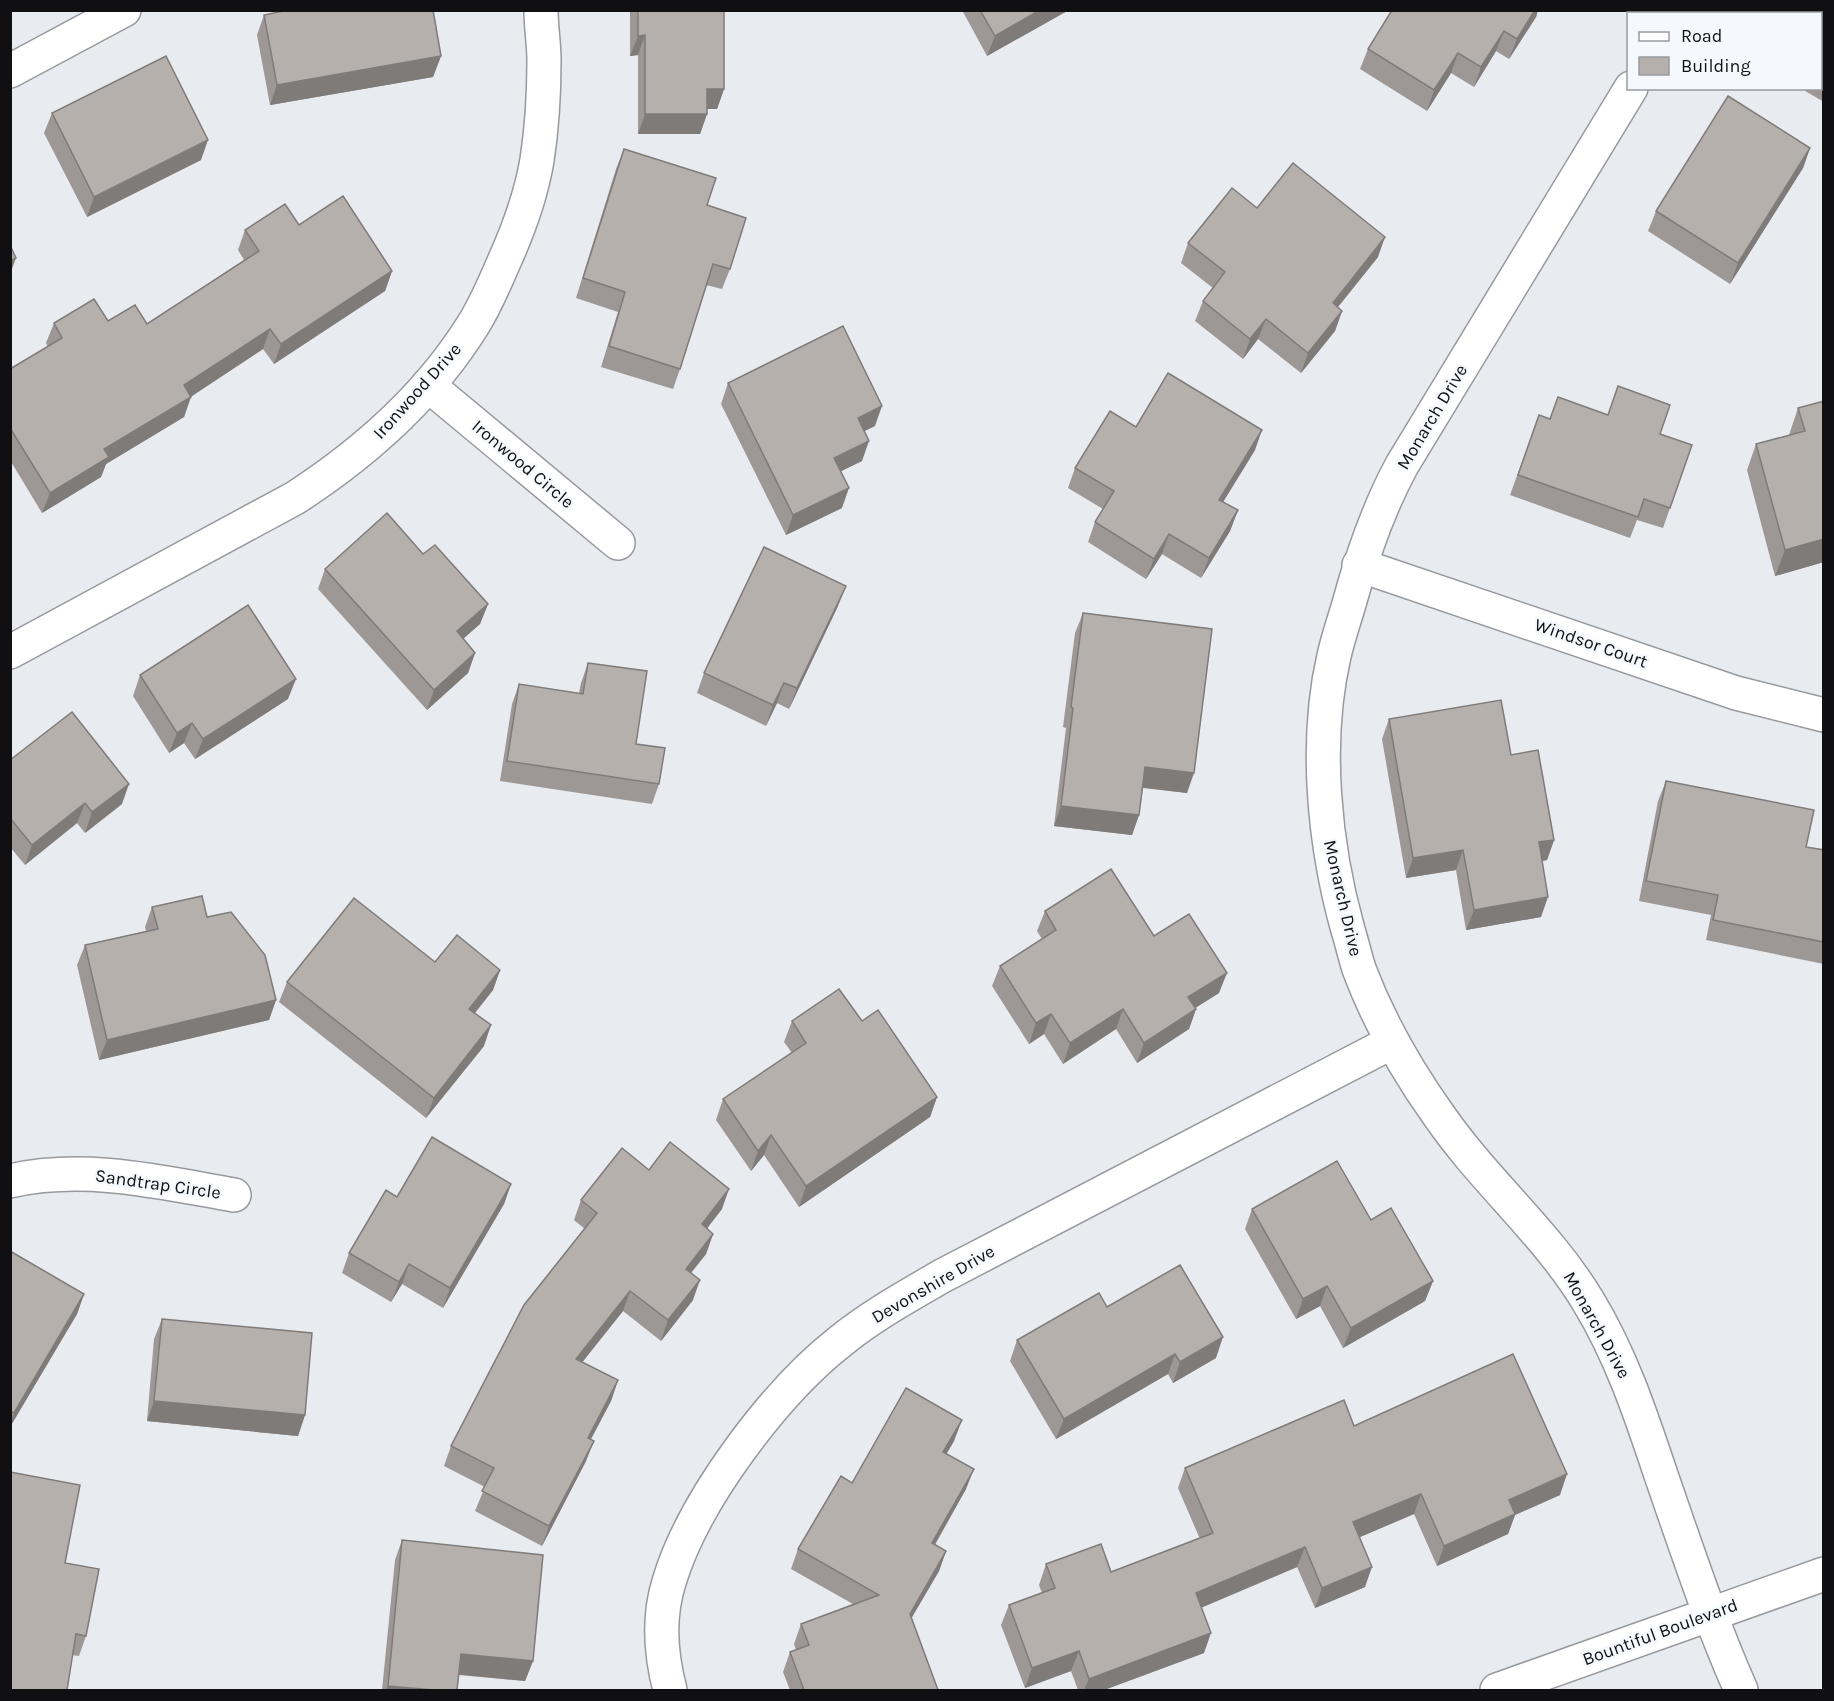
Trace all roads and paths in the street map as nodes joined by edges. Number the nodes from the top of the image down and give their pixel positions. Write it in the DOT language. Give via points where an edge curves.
graph roads {
  1 [pos="124,10"];
  2 [pos="541,10"];
  3 [pos="10,71"];
  4 [pos="1630,90"];
  5 [pos="428,385"];
  6 [pos="618,543"];
  7 [pos="1359,565"];
  8 [pos="10,652"];
  9 [pos="1824,715"];
  10 [pos="1392,1042"];
  11 [pos="10,1180"];
  12 [pos="234,1195"];
  13 [pos="1824,1574"];
  14 [pos="1710,1615"];
  15 [pos="670,1690"];
  16 [pos="1497,1690"];
  17 [pos="1741,1690"];
  1 -- 3 [label="street"];
  2 -- 5 [label="street, Ironwood Drive" via="542,111 537,161 525,208 474,325"];
  4 -- 7 [label="street, Monarch Drive" via="1402,465"];
  5 -- 6 [label="street, Ironwood Circle"];
  5 -- 8 [label="street, Ironwood Drive" via="365,449 313,486"];
  7 -- 9 [label="street, Windsor Court" via="1736,693"];
  7 -- 10 [label="street, Monarch Drive" via="1334,657 1325,719 1324,790 1330,852 1343,910 1359,968"];
  10 -- 14 [label="street, Monarch Drive" via="1440,1118 1560,1259 1612,1344 1632,1390"];
  10 -- 15 [label="street, Devonshire Drive" via="942,1276 841,1340 797,1381 759,1425 698,1513 668,1584 662,1623 663,1666"];
  11 -- 12 [label="street, Sandtrap Circle" via="100,1174"];
  13 -- 14 [label="street, Bountiful Boulevard"];
  14 -- 16 [label="street, Bountiful Boulevard"];
  14 -- 17 [label="street, Monarch Drive"];
}
